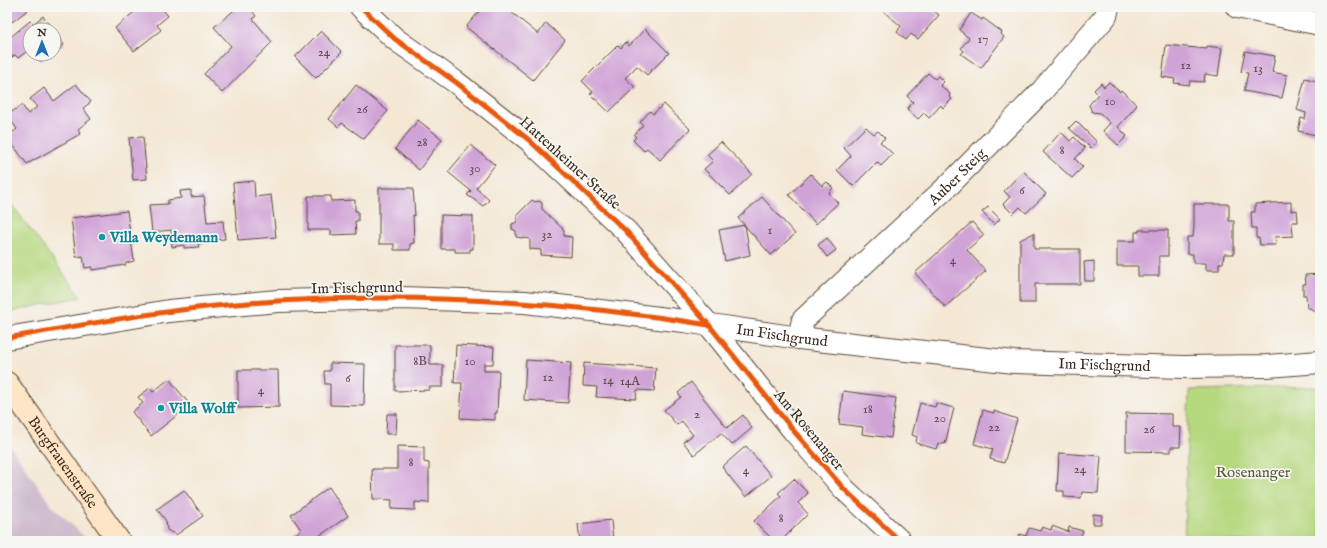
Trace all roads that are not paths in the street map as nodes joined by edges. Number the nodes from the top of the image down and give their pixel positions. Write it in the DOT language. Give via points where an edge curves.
graph roads {
  1 [pos="361,7"];
  2 [pos="1108,7"];
  3 [pos="1238,7"];
  4 [pos="1320,24"];
  5 [pos="709,326"];
  6 [pos="7,338"];
  7 [pos="799,338"];
  8 [pos="1320,362"];
  9 [pos="7,383"];
  10 [pos="119,541"];
  11 [pos="900,541"];
  1 -- 5 [label="street, Hattenheimer Straße" via="395,40 463,88 529,140 578,184 626,231"];
  2 -- 7 [label="street, Auber Steig" via="1106,16 1042,91 950,184 803,320"];
  3 -- 4 [label="street"];
  5 -- 6 [label="street, Im Fischgrund" via="525,302 402,298 278,301 169,311"];
  5 -- 7 [label="street, Im Fischgrund"];
  5 -- 11 [label="street, Am Rosenanger" via="844,489"];
  7 -- 8 [label="street, Im Fischgrund" via="1014,362 1184,367 1267,366"];
  9 -- 10 [label="street, Burgfrauenstraße"];
}
